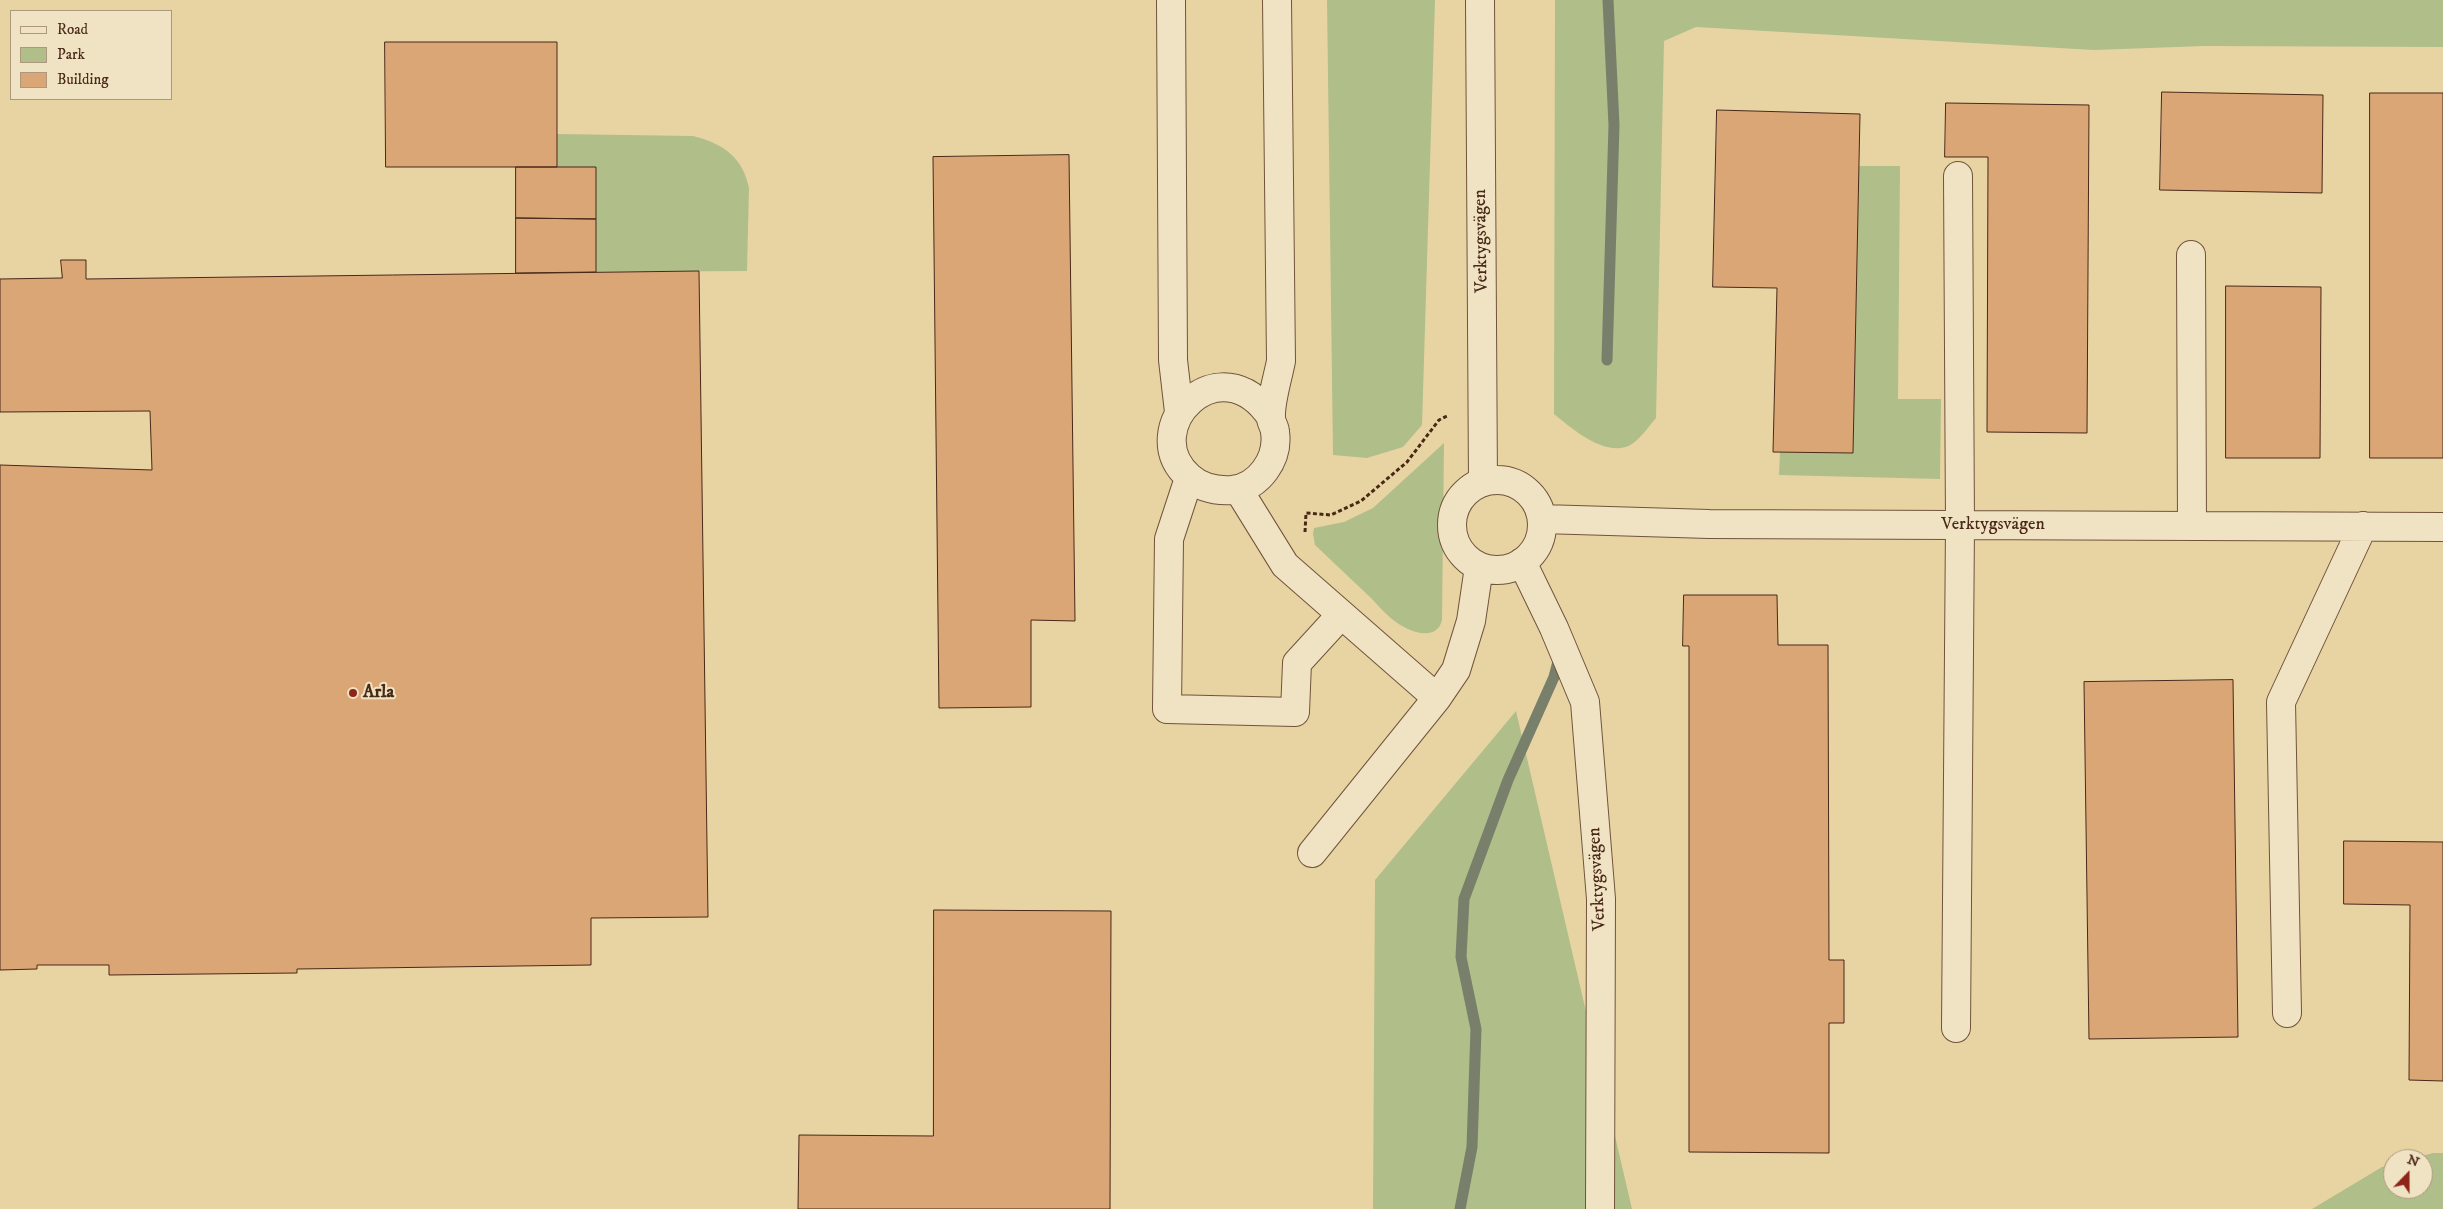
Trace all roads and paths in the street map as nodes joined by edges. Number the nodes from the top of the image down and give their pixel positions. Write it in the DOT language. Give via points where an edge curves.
graph roads {
  1 [pos="1171,0"];
  2 [pos="1277,0"];
  3 [pos="1480,0"];
  4 [pos="1958,176"];
  5 [pos="2191,255"];
  6 [pos="1179,412"];
  7 [pos="1449,415"];
  8 [pos="1271,418"];
  9 [pos="1189,478"];
  10 [pos="1483,482"];
  11 [pos="1238,489"];
  12 [pos="1542,519"];
  13 [pos="1960,525"];
  14 [pos="2192,526"];
  15 [pos="2363,526"];
  16 [pos="2443,526"];
  17 [pos="1309,541"];
  18 [pos="1522,562"];
  19 [pos="1479,566"];
  20 [pos="1340,616"];
  21 [pos="1437,698"];
  22 [pos="1312,853"];
  23 [pos="2287,1013"];
  24 [pos="1956,1028"];
  25 [pos="1600,1209"];
  1 -- 6 [label="street" via="1173,360"];
  2 -- 8 [label="street" via="1280,361"];
  3 -- 10 [label="street, Verktygsvägen"];
  4 -- 13 [label="street"];
  5 -- 14 [label="street"];
  6 -- 8 [label="street" via="1191,399 1207,390 1222,387 1251,395"];
  6 -- 9 [label="street" via="1173,429 1172,447 1178,464"];
  7 -- 17 [label="path" via="1439,420 1407,462 1361,501 1331,515 1306,513 1305,534"];
  8 -- 11 [label="street" via="1275,439 1271,460 1253,482"];
  9 -- 11 [label="street" via="1220,491"];
  9 -- 20 [label="street" via="1169,539 1166,709 1295,712 1297,663"];
  10 -- 12 [label="street" via="1496,479 1521,486 1539,506"];
  10 -- 19 [label="street" via="1469,489 1459,500 1452,530 1456,545 1466,558"];
  11 -- 20 [label="street" via="1285,565"];
  12 -- 13 [label="street, Verktygsvägen" via="1709,524"];
  12 -- 18 [label="street" via="1538,544"];
  13 -- 14 [label="street, Verktygsvägen"];
  13 -- 24 [label="street"];
  14 -- 15 [label="street, Verktygsvägen"];
  15 -- 16 [label="street, Verktygsvägen"];
  15 -- 23 [label="street" via="2281,702"];
  18 -- 19 [label="street" via="1494,570"];
  18 -- 25 [label="street, Verktygsvägen" via="1585,702 1601,899"];
  19 -- 21 [label="street" via="1463,651 1456,670"];
  20 -- 21 [label="street"];
  21 -- 22 [label="street"];
}
